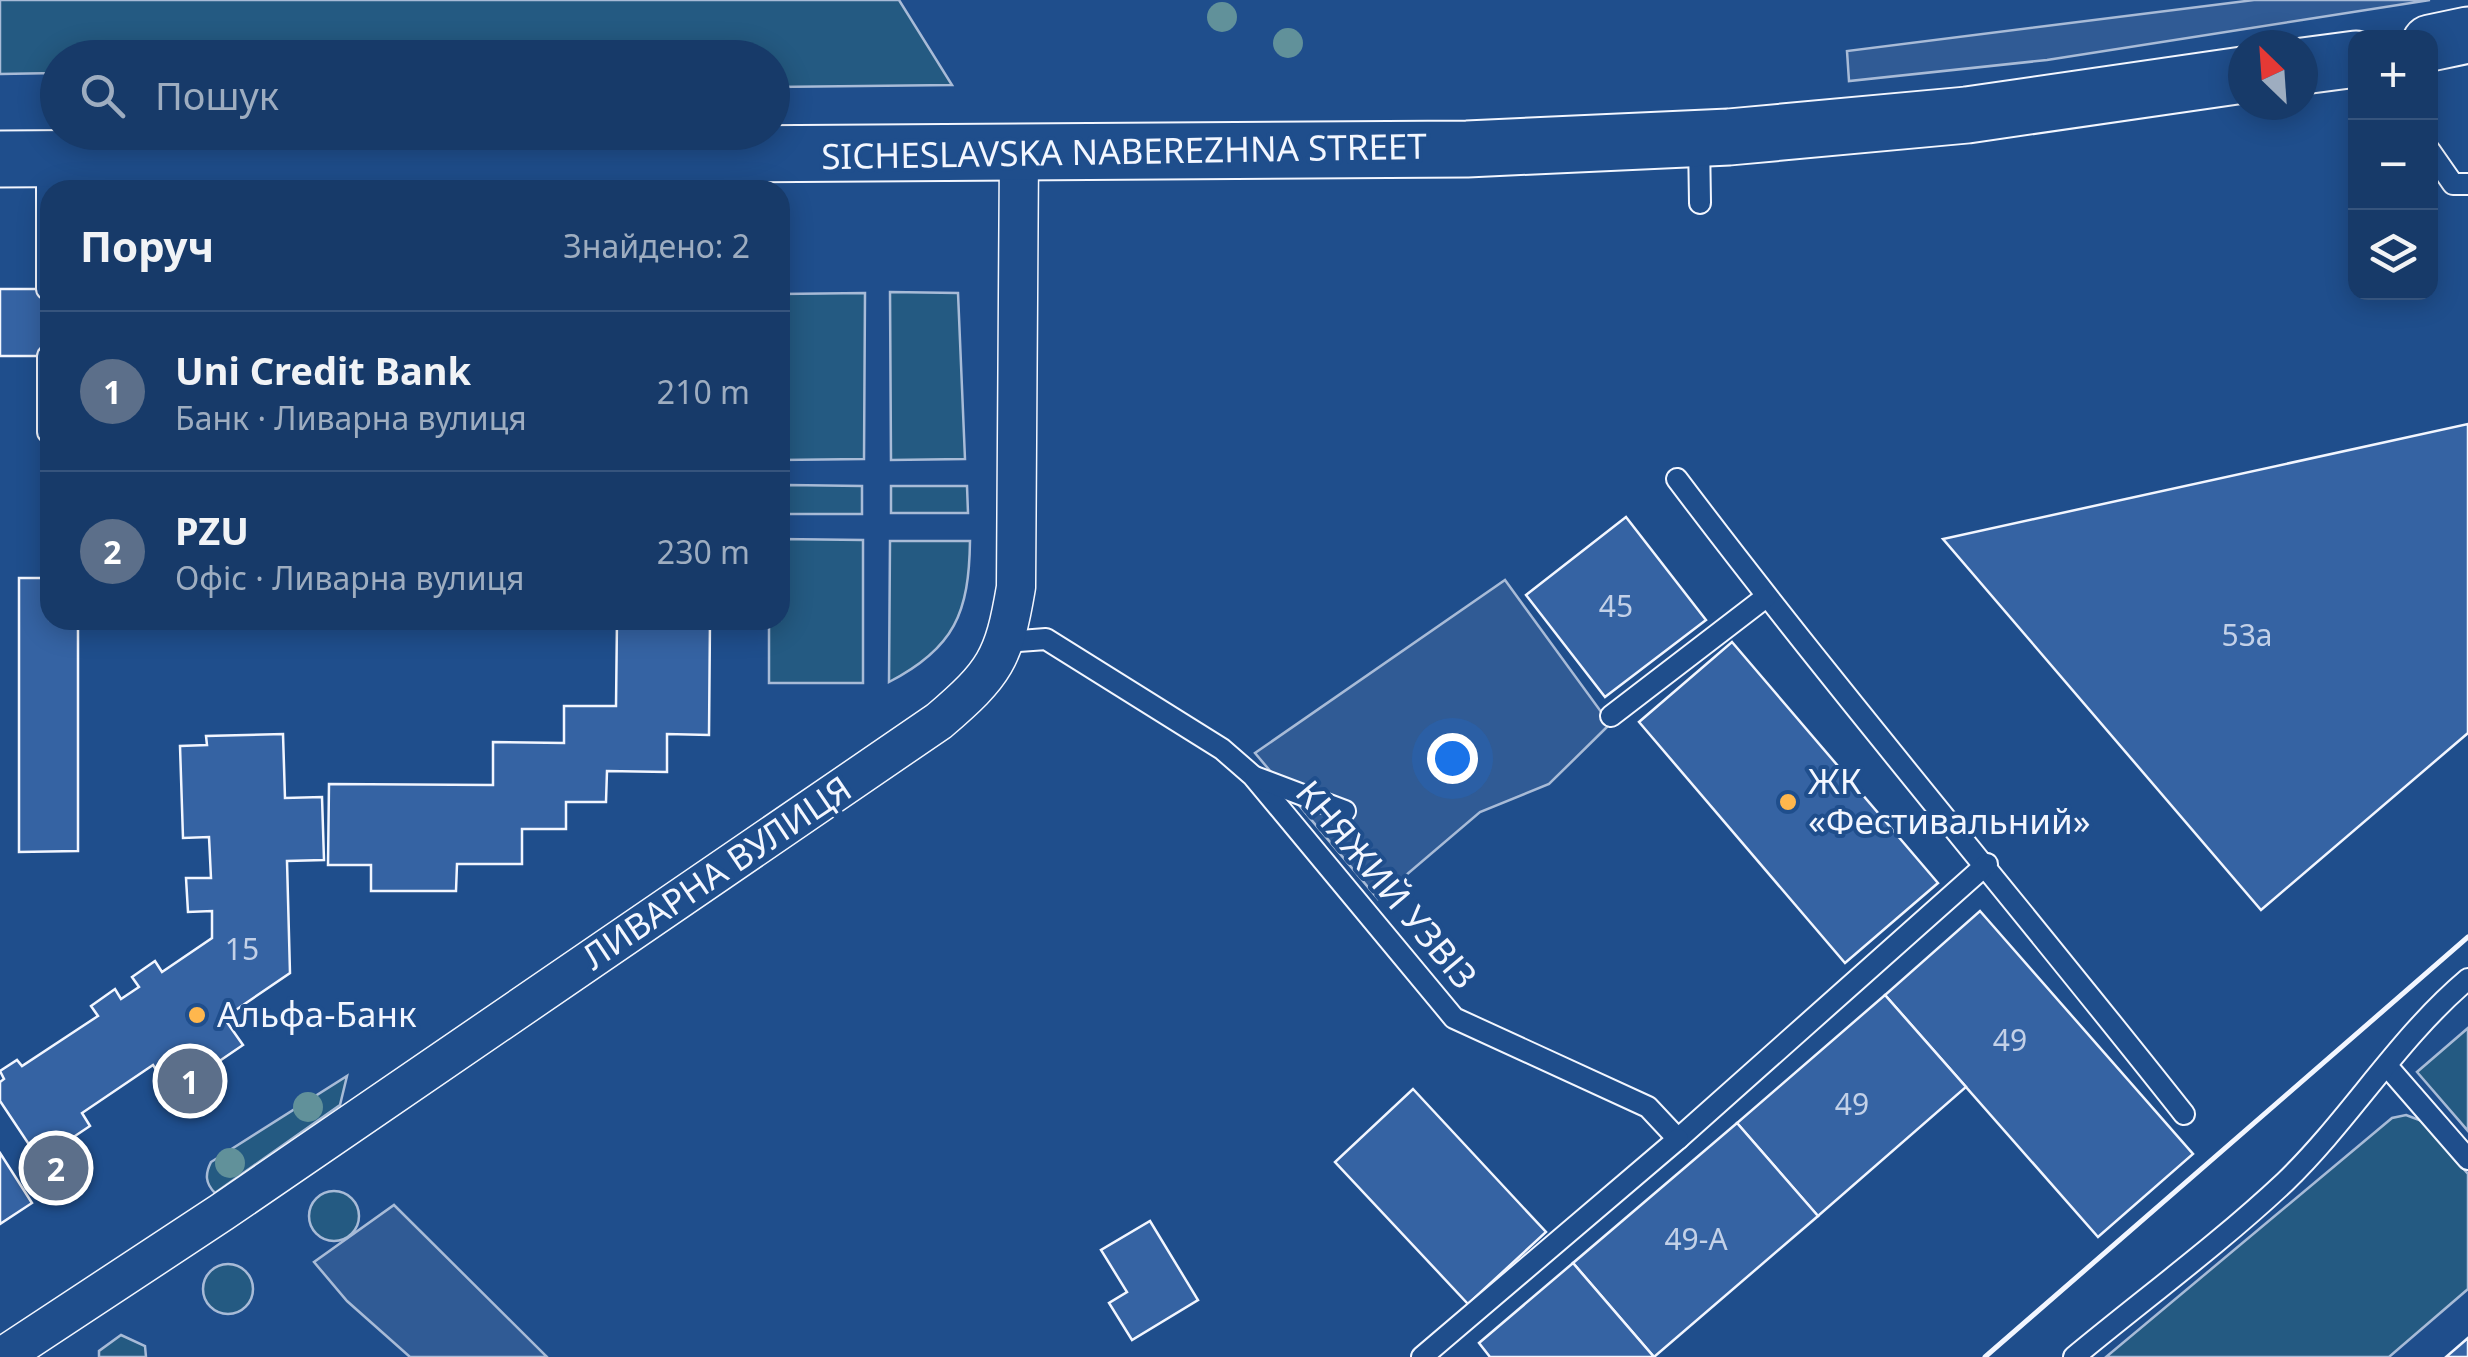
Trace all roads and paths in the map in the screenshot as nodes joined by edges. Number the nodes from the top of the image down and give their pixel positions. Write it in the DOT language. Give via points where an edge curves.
graph roads {
  1 [pos="2468,36"];
  2 [pos="2438,42"];
  3 [pos="2348,59"];
  4 [pos="2318,64"];
  5 [pos="2228,77"];
  6 [pos="1698,138"];
  7 [pos="1019,154"];
  8 [pos="24,159"];
  9 [pos="2438,160"];
  10 [pos="2461,184"];
  11 [pos="2468,202"];
  12 [pos="1700,204"];
  13 [pos="40,249"];
  14 [pos="1677,480"];
  15 [pos="1766,597"];
  16 [pos="1007,642"];
  17 [pos="1611,716"];
  18 [pos="1253,776"];
  19 [pos="1344,811"];
  20 [pos="1987,864"];
  21 [pos="2468,979"];
  22 [pos="2386,1066"];
  23 [pos="2184,1114"];
  24 [pos="1678,1139"];
  25 [pos="2468,1159"];
  26 [pos="2,1357"];
  27 [pos="1422,1357"];
  28 [pos="2074,1357"];
  1 -- 2 [label="main road"];
  3 -- 4 [label="main road"];
  5 -- 6 [label="main road, SICHESLAVSKA NABEREZHNA STREET" via="1967,114"];
  6 -- 7 [label="main road, SICHESLAVSKA NABEREZHNA STREET" via="1467,149"];
  6 -- 12 [label="lane"];
  7 -- 8 [label="main road, SICHESLAVSKA NABEREZHNA STREET"];
  7 -- 16 [label="street, ЛИВАРНА ВУЛИЦЯ" via="1016,586"];
  8 -- 13 [label="lane"];
  9 -- 10 [label="lane"];
  10 -- 11 [label="lane"];
  14 -- 15 [label="lane"];
  15 -- 17 [label="lane"];
  15 -- 20 [label="lane"];
  16 -- 18 [label="lane, КНЯЖИЙ УЗВІЗ" via="1046,639 1222,749"];
  16 -- 26 [label="street, ЛИВАРНА ВУЛИЦЯ" via="984,683 939,720"];
  18 -- 19 [label="lane"];
  18 -- 24 [label="lane, КНЯЖИЙ УЗВІЗ" via="1454,1018 1648,1107"];
  20 -- 23 [label="lane"];
  20 -- 24 [label="lane"];
  21 -- 22 [label="lane" via="2423,1016"];
  22 -- 25 [label="lane"];
  22 -- 28 [label="lane" via="2286,1181"];
  24 -- 27 [label="lane"];
}
